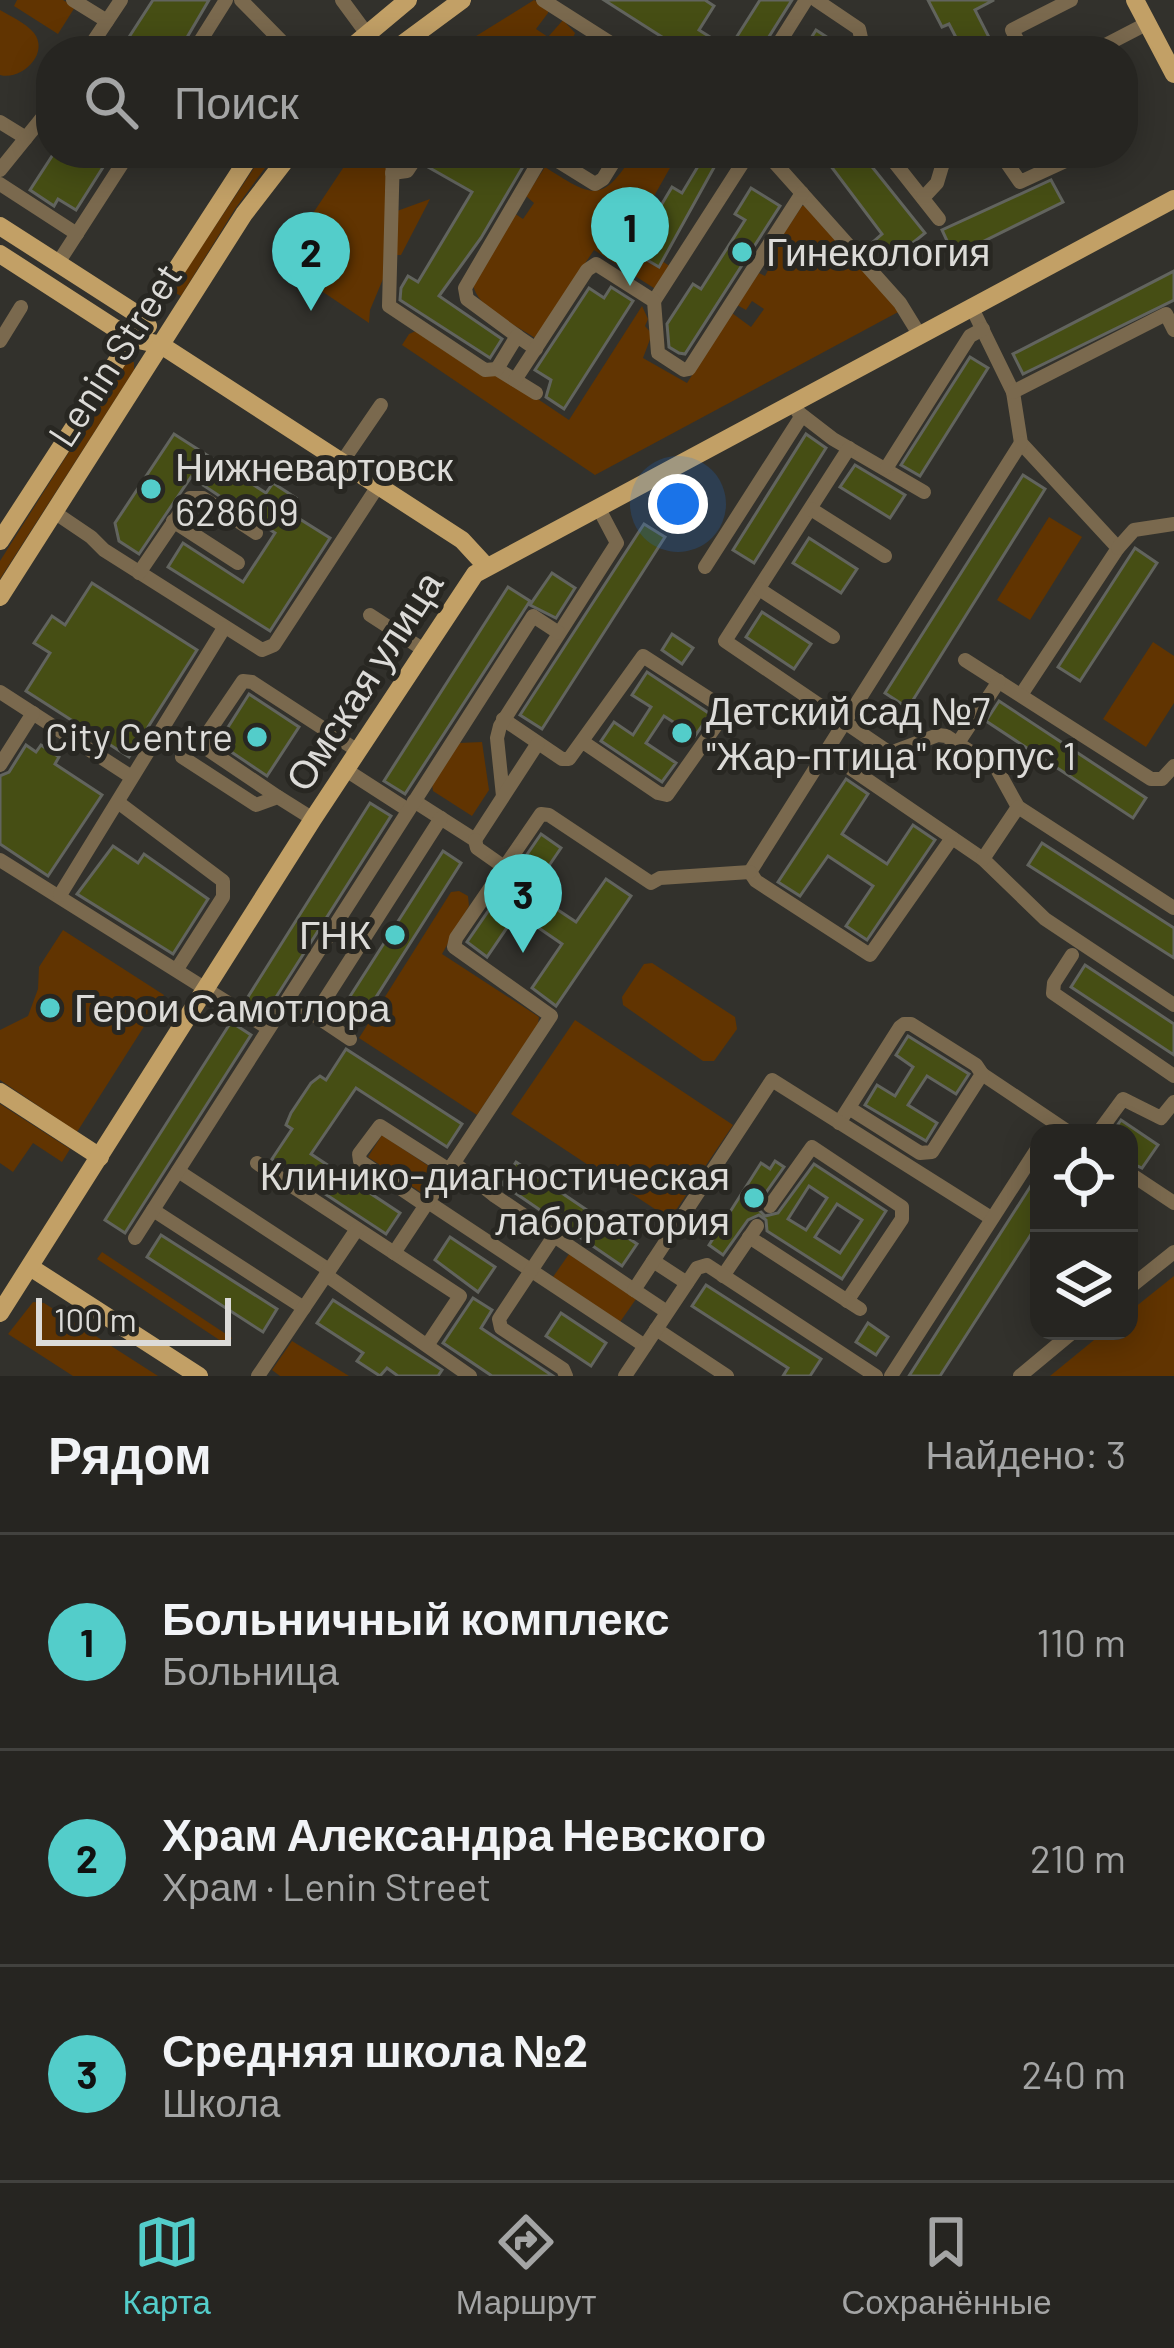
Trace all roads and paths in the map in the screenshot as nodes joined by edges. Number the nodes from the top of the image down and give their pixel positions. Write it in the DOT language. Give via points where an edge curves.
graph roads {
  1 [pos="74,0"];
  2 [pos="121,0"];
  3 [pos="226,0"];
  4 [pos="241,0"];
  5 [pos="342,0"];
  6 [pos="408,0"];
  7 [pos="462,0"];
  8 [pos="543,0"];
  9 [pos="806,0"];
  10 [pos="816,0"];
  11 [pos="1136,0"];
  12 [pos="1065,1"];
  13 [pos="106,21"];
  14 [pos="1148,23"];
  15 [pos="367,34"];
  16 [pos="96,36"];
  17 [pos="203,36"];
  18 [pos="276,36"];
  19 [pos="365,36"];
  20 [pos="414,36"];
  21 [pos="597,36"];
  22 [pos="783,36"];
  23 [pos="861,36"];
  24 [pos="1016,36"];
  25 [pos="1123,36"];
  26 [pos="1174,74"];
  27 [pos="0,122"];
  28 [pos="36,126"];
  29 [pos="26,138"];
  30 [pos="119,168"];
  31 [pos="242,168"];
  32 [pos="279,168"];
  33 [pos="392,168"];
  34 [pos="410,168"];
  35 [pos="536,168"];
  36 [pos="569,168"];
  37 [pos="609,168"];
  38 [pos="739,168"];
  39 [pos="783,168"];
  40 [pos="898,168"];
  41 [pos="942,168"];
  42 [pos="1010,168"];
  43 [pos="1050,168"];
  44 [pos="0,170"];
  45 [pos="392,172"];
  46 [pos="0,184"];
  47 [pos="802,193"];
  48 [pos="922,198"];
  49 [pos="1174,199"];
  50 [pos="938,219"];
  51 [pos="0,226"];
  52 [pos="77,234"];
  53 [pos="0,254"];
  54 [pos="58,263"];
  55 [pos="654,301"];
  56 [pos="971,306"];
  57 [pos="21,307"];
  58 [pos="143,318"];
  59 [pos="983,329"];
  60 [pos="1174,331"];
  61 [pos="919,334"];
  62 [pos="517,337"];
  63 [pos="130,338"];
  64 [pos="0,340"];
  65 [pos="161,345"];
  66 [pos="536,349"];
  67 [pos="497,368"];
  68 [pos="515,380"];
  69 [pos="1013,392"];
  70 [pos="536,393"];
  71 [pos="381,405"];
  72 [pos="796,410"];
  73 [pos="1022,442"];
  74 [pos="849,448"];
  75 [pos="342,462"];
  76 [pos="887,467"];
  77 [pos="378,485"];
  78 [pos="924,492"];
  79 [pos="598,507"];
  80 [pos="811,509"];
  81 [pos="54,512"];
  82 [pos="173,521"];
  83 [pos="1174,524"];
  84 [pos="256,533"];
  85 [pos="0,541"];
  86 [pos="1118,548"];
  87 [pos="884,556"];
  88 [pos="238,562"];
  89 [pos="486,566"];
  90 [pos="705,567"];
  91 [pos="139,573"];
  92 [pos="759,589"];
  93 [pos="0,597"];
  94 [pos="370,615"];
  95 [pos="224,628"];
  96 [pos="559,633"];
  97 [pos="833,637"];
  98 [pos="424,650"];
  99 [pos="965,660"];
  100 [pos="998,681"];
  101 [pos="0,692"];
  102 [pos="1021,695"];
  103 [pos="33,713"];
  104 [pos="503,719"];
  105 [pos="847,724"];
  106 [pos="583,742"];
  107 [pos="538,743"];
  108 [pos="958,743"];
  109 [pos="358,751"];
  110 [pos="829,753"];
  111 [pos="182,757"];
  112 [pos="0,765"];
  113 [pos="1174,766"];
  114 [pos="346,770"];
  115 [pos="130,776"];
  116 [pos="503,796"];
  117 [pos="278,797"];
  118 [pos="119,803"];
  119 [pos="411,806"];
  120 [pos="1018,807"];
  121 [pos="441,818"];
  122 [pos="313,819"];
  123 [pos="952,838"];
  124 [pos="475,840"];
  125 [pos="983,859"];
  126 [pos="0,860"];
  127 [pos="504,867"];
  128 [pos="750,872"];
  129 [pos="60,895"];
  130 [pos="1174,908"];
  131 [pos="1072,955"];
  132 [pos="177,969"];
  133 [pos="206,988"];
  134 [pos="289,998"];
  135 [pos="1174,1005"];
  136 [pos="315,1015"];
  137 [pos="268,1028"];
  138 [pos="350,1039"];
  139 [pos="982,1074"];
  140 [pos="1174,1076"];
  141 [pos="0,1092"];
  142 [pos="1174,1102"];
  143 [pos="849,1108"];
  144 [pos="839,1123"];
  145 [pos="1046,1124"];
  146 [pos="1104,1124"];
  147 [pos="100,1157"];
  148 [pos="1030,1160"];
  149 [pos="257,1163"];
  150 [pos="451,1166"];
  151 [pos="178,1171"];
  152 [pos="1138,1179"];
  153 [pos="1174,1203"];
  154 [pos="426,1204"];
  155 [pos="770,1206"];
  156 [pos="153,1210"];
  157 [pos="991,1218"];
  158 [pos="357,1229"];
  159 [pos="554,1236"];
  160 [pos="135,1238"];
  161 [pos="1174,1252"];
  162 [pos="394,1253"];
  163 [pos="653,1261"];
  164 [pos="30,1267"];
  165 [pos="530,1270"];
  166 [pos="327,1273"];
  167 [pos="723,1276"];
  168 [pos="1138,1281"];
  169 [pos="687,1283"];
  170 [pos="634,1290"];
  171 [pos="304,1308"];
  172 [pos="667,1312"];
  173 [pos="0,1313"];
  174 [pos="656,1329"];
  175 [pos="1063,1340"];
  176 [pos="428,1344"];
  177 [pos="645,1346"];
  178 [pos="199,1376"];
  179 [pos="259,1376"];
  180 [pos="470,1376"];
  181 [pos="566,1376"];
  182 [pos="625,1376"];
  183 [pos="727,1376"];
  184 [pos="876,1376"];
  185 [pos="891,1376"];
  186 [pos="1020,1376"];
  1 -- 13 [label="street"];
  2 -- 13 [label="street"];
  3 -- 17 [label="street"];
  4 -- 18 [label="street"];
  5 -- 15 [label="street"];
  6 -- 15 [label="main road"];
  7 -- 20 [label="main road"];
  8 -- 21 [label="street"];
  9 -- 22 [label="street"];
  10 -- 23 [label="street"];
  11 -- 14 [label="main road"];
  12 -- 24 [label="street" via="1012,29"];
  13 -- 16 [label="street"];
  14 -- 25 [label="street"];
  14 -- 26 [label="main road"];
  15 -- 19 [label="main road"];
  27 -- 29 [label="street"];
  28 -- 29 [label="street"];
  29 -- 44 [label="street"];
  30 -- 52 [label="street"];
  31 -- 58 [label="main road, Lenin Street"];
  32 -- 65 [label="main road, Lenin Street"];
  33 -- 45 [label="street"];
  34 -- 45 [label="street"];
  35 -- 62 [label="street" via="465,288 467,299"];
  36 -- 37 [label="street" via="595,184"];
  38 -- 55 [label="street"];
  39 -- 47 [label="street"];
  40 -- 48 [label="street"];
  41 -- 48 [label="street"];
  42 -- 43 [label="street" via="1020,182"];
  45 -- 67 [label="street" via="388,306 485,370"];
  46 -- 52 [label="street"];
  47 -- 55 [label="street" via="689,369 658,352"];
  47 -- 61 [label="street"];
  48 -- 50 [label="street"];
  49 -- 56 [label="main road, Омская улица"];
  51 -- 54 [label="main road"];
  52 -- 54 [label="street"];
  53 -- 63 [label="main road"];
  54 -- 58 [label="main road"];
  55 -- 66 [label="street" via="591,266"];
  56 -- 59 [label="street"];
  56 -- 61 [label="main road, Омская улица"];
  57 -- 64 [label="street"];
  58 -- 63 [label="main road, Lenin Street"];
  58 -- 65 [label="main road"];
  59 -- 69 [label="street"];
  59 -- 76 [label="street" via="970,336"];
  60 -- 69 [label="street" via="1166,314"];
  61 -- 72 [label="main road, Омская улица"];
  62 -- 66 [label="street"];
  62 -- 67 [label="street"];
  63 -- 65 [label="main road"];
  63 -- 85 [label="main road, Lenin Street"];
  65 -- 75 [label="main road"];
  65 -- 81 [label="main road, Lenin Street"];
  66 -- 68 [label="street"];
  67 -- 68 [label="street"];
  68 -- 70 [label="street"];
  69 -- 73 [label="street"];
  71 -- 75 [label="street"];
  72 -- 74 [label="street"];
  72 -- 79 [label="main road, Омская улица"];
  72 -- 90 [label="street"];
  73 -- 86 [label="street"];
  73 -- 105 [label="street"];
  74 -- 76 [label="street"];
  74 -- 80 [label="street"];
  75 -- 77 [label="main road"];
  76 -- 78 [label="street"];
  77 -- 89 [label="main road" via="462,540"];
  77 -- 95 [label="street" via="274,645 257,649"];
  79 -- 89 [label="main road, Омская улица"];
  79 -- 96 [label="street" via="617,543"];
  80 -- 87 [label="street"];
  80 -- 92 [label="street"];
  81 -- 91 [label="street"];
  81 -- 93 [label="main road, Lenin Street"];
  82 -- 84 [label="street" via="196,497"];
  82 -- 88 [label="street"];
  82 -- 91 [label="street"];
  83 -- 86 [label="street" via="1133,530"];
  86 -- 102 [label="street"];
  89 -- 98 [label="main road, Омская улица"];
  91 -- 95 [label="street"];
  92 -- 97 [label="street"];
  92 -- 105 [label="street" via="725,641"];
  94 -- 98 [label="street"];
  95 -- 115 [label="street"];
  96 -- 104 [label="street"];
  96 -- 119 [label="street" via="533,616"];
  98 -- 109 [label="main road, Омская улица"];
  99 -- 100 [label="street"];
  100 -- 102 [label="street"];
  100 -- 108 [label="street"];
  101 -- 103 [label="street"];
  102 -- 113 [label="street" via="1151,778"];
  103 -- 112 [label="street"];
  103 -- 115 [label="street"];
  104 -- 107 [label="street"];
  104 -- 116 [label="street"];
  105 -- 108 [label="street" via="890,753 938,735"];
  105 -- 110 [label="street"];
  106 -- 106 [label="street" via="643,656 722,707 668,794"];
  106 -- 107 [label="street" via="566,760"];
  107 -- 116 [label="street"];
  108 -- 120 [label="street" via="997,769"];
  109 -- 114 [label="main road, Омская улица"];
  109 -- 117 [label="street" via="243,682 204,748"];
  110 -- 123 [label="street"];
  110 -- 128 [label="street"];
  111 -- 117 [label="street" via="256,805"];
  114 -- 119 [label="street"];
  114 -- 122 [label="main road, Омская улица"];
  115 -- 118 [label="street"];
  116 -- 124 [label="street"];
  117 -- 122 [label="street"];
  118 -- 129 [label="street"];
  118 -- 132 [label="street" via="223,881 224,897"];
  119 -- 121 [label="street"];
  119 -- 134 [label="street"];
  120 -- 125 [label="street"];
  120 -- 130 [label="street"];
  121 -- 124 [label="street"];
  121 -- 136 [label="street"];
  122 -- 133 [label="main road, Омская улица"];
  123 -- 125 [label="street"];
  123 -- 128 [label="street" via="870,955"];
  124 -- 127 [label="street"];
  125 -- 135 [label="street" via="1045,919"];
  126 -- 129 [label="street"];
  127 -- 128 [label="street" via="544,813 651,884"];
  127 -- 150 [label="street" via="454,947 551,1016"];
  129 -- 132 [label="street"];
  131 -- 140 [label="street" via="1053,993"];
  132 -- 133 [label="street"];
  133 -- 137 [label="street"];
  133 -- 147 [label="main road, Омская улица"];
  134 -- 136 [label="street"];
  134 -- 137 [label="street"];
  136 -- 138 [label="street"];
  137 -- 151 [label="street"];
  139 -- 143 [label="street" via="932,1152 920,1153"];
  139 -- 143 [label="street" via="908,1023"];
  139 -- 145 [label="street"];
  141 -- 147 [label="main road"];
  142 -- 146 [label="street" via="1161,1118 1123,1099"];
  143 -- 144 [label="street"];
  144 -- 157 [label="street"];
  144 -- 163 [label="street" via="772,1080"];
  147 -- 164 [label="main road, Омская улица"];
  148 -- 157 [label="street"];
  149 -- 158 [label="street"];
  150 -- 154 [label="street"];
  150 -- 154 [label="street" via="384,1127 358,1154"];
  150 -- 159 [label="street"];
  151 -- 156 [label="street"];
  151 -- 166 [label="street"];
  152 -- 153 [label="street"];
  154 -- 162 [label="street"];
  154 -- 165 [label="street"];
  155 -- 167 [label="street" via="812,1148 898,1202 902,1219 854,1305 753,1232"];
  156 -- 160 [label="street"];
  156 -- 171 [label="street"];
  157 -- 185 [label="street"];
  158 -- 162 [label="street"];
  158 -- 166 [label="street"];
  159 -- 165 [label="street"];
  159 -- 170 [label="street"];
  161 -- 168 [label="street"];
  162 -- 176 [label="street" via="460,1296"];
  163 -- 169 [label="street"];
  163 -- 170 [label="street"];
  164 -- 173 [label="main road, Омская улица"];
  164 -- 178 [label="main road"];
  165 -- 177 [label="street"];
  165 -- 181 [label="street" via="501,1328"];
  166 -- 171 [label="street"];
  166 -- 176 [label="street"];
  167 -- 169 [label="street" via="707,1265"];
  167 -- 184 [label="street"];
  169 -- 172 [label="street"];
  170 -- 172 [label="street"];
  171 -- 179 [label="street"];
  172 -- 174 [label="street"];
  174 -- 177 [label="street"];
  174 -- 183 [label="street"];
  175 -- 186 [label="street"];
  176 -- 180 [label="street"];
  177 -- 182 [label="street"];
}
